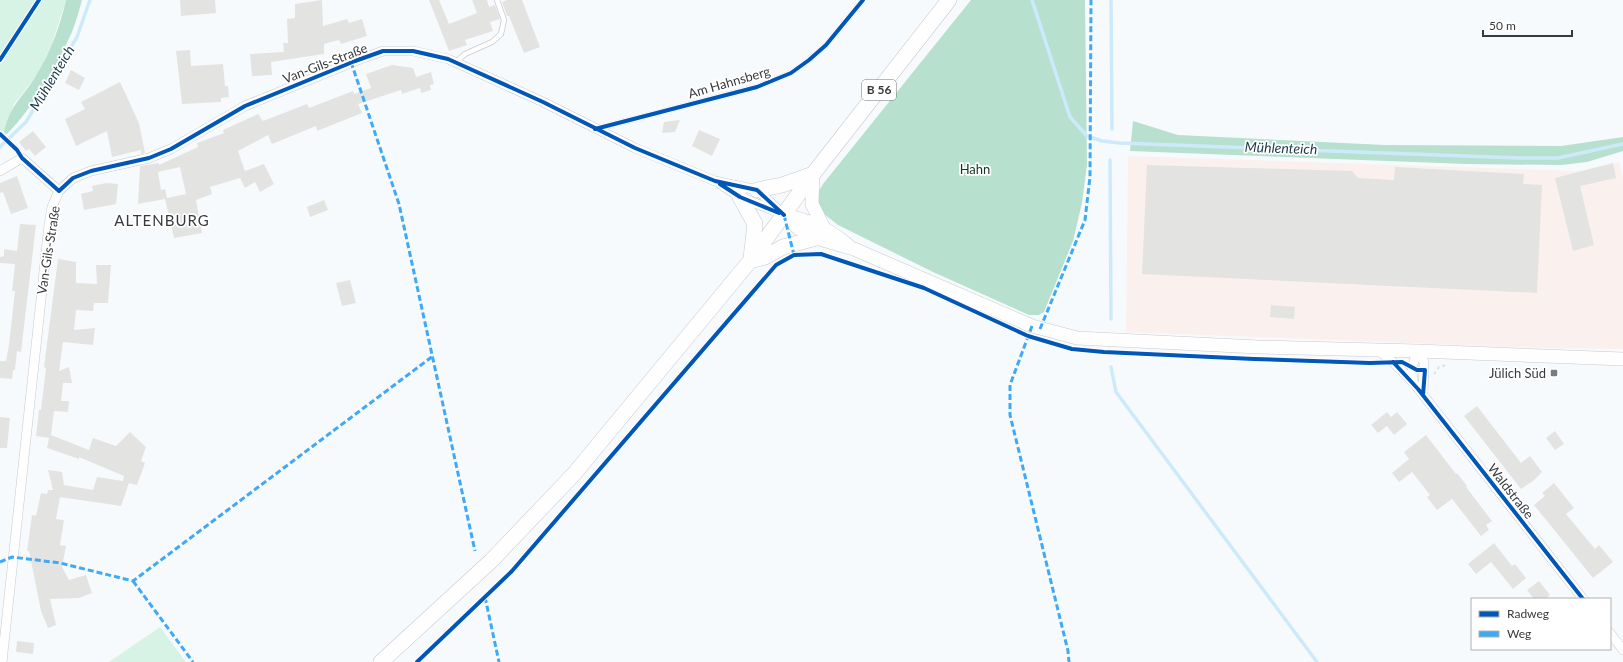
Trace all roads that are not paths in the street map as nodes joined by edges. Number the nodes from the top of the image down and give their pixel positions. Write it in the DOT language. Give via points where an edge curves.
graph roads {
  1 [pos="496,0"];
  2 [pos="863,0"];
  3 [pos="949,0"];
  4 [pos="456,62"];
  5 [pos="595,129"];
  6 [pos="0,171"];
  7 [pos="814,174"];
  8 [pos="715,181"];
  9 [pos="757,190"];
  10 [pos="59,191"];
  11 [pos="740,197"];
  12 [pos="784,215"];
  13 [pos="820,233"];
  14 [pos="750,261"];
  15 [pos="1378,350"];
  16 [pos="1418,351"];
  17 [pos="1623,359"];
  18 [pos="1413,382"];
  19 [pos="1423,396"];
  20 [pos="1582,598"];
  21 [pos="1611,634"];
  22 [pos="1623,650"];
  23 [pos="2,662"];
  24 [pos="381,662"];
  1 -- 4 [label="lane" via="504,20 501,34 492,42 465,54"];
  2 -- 5 [label="lane, Am Hahnsberg" via="826,45 791,73 757,87"];
  3 -- 7 [label="main road, B 56"];
  4 -- 5 [label="street, Van-Gils-Straße"];
  4 -- 10 [label="street, Van-Gils-Straße" via="412,51 383,51 245,106 171,149 148,158 91,171 73,178"];
  5 -- 8 [label="street, Van-Gils-Straße"];
  6 -- 10 [label="street" via="22,158"];
  7 -- 9 [label="main road"];
  7 -- 12 [label="main road, B 56"];
  7 -- 13 [label="main road" via="812,204"];
  8 -- 9 [label="street, Van-Gils-Straße"];
  8 -- 11 [label="street, Van-Gils-Straße"];
  9 -- 12 [label="street"];
  10 -- 23 [label="street, Van-Gils-Straße" via="52,207 47,240"];
  11 -- 12 [label="street, Van-Gils-Straße"];
  11 -- 14 [label="main road" via="754,224"];
  12 -- 13 [label="main road" via="798,228"];
  12 -- 14 [label="main road, B 56"];
  13 -- 14 [label="main road" via="783,247 765,258"];
  13 -- 15 [label="main road" via="1032,326 1077,338"];
  14 -- 24 [label="main road, B 56" via="574,474 491,561"];
  15 -- 16 [label="main road"];
  15 -- 18 [label="street, Waldstraße"];
  16 -- 17 [label="main road"];
  16 -- 18 [label="street" via="1411,372"];
  16 -- 19 [label="street" via="1424,362"];
  18 -- 19 [label="street, Waldstraße"];
  19 -- 20 [label="street, Waldstraße"];
  21 -- 22 [label="street"];
}
